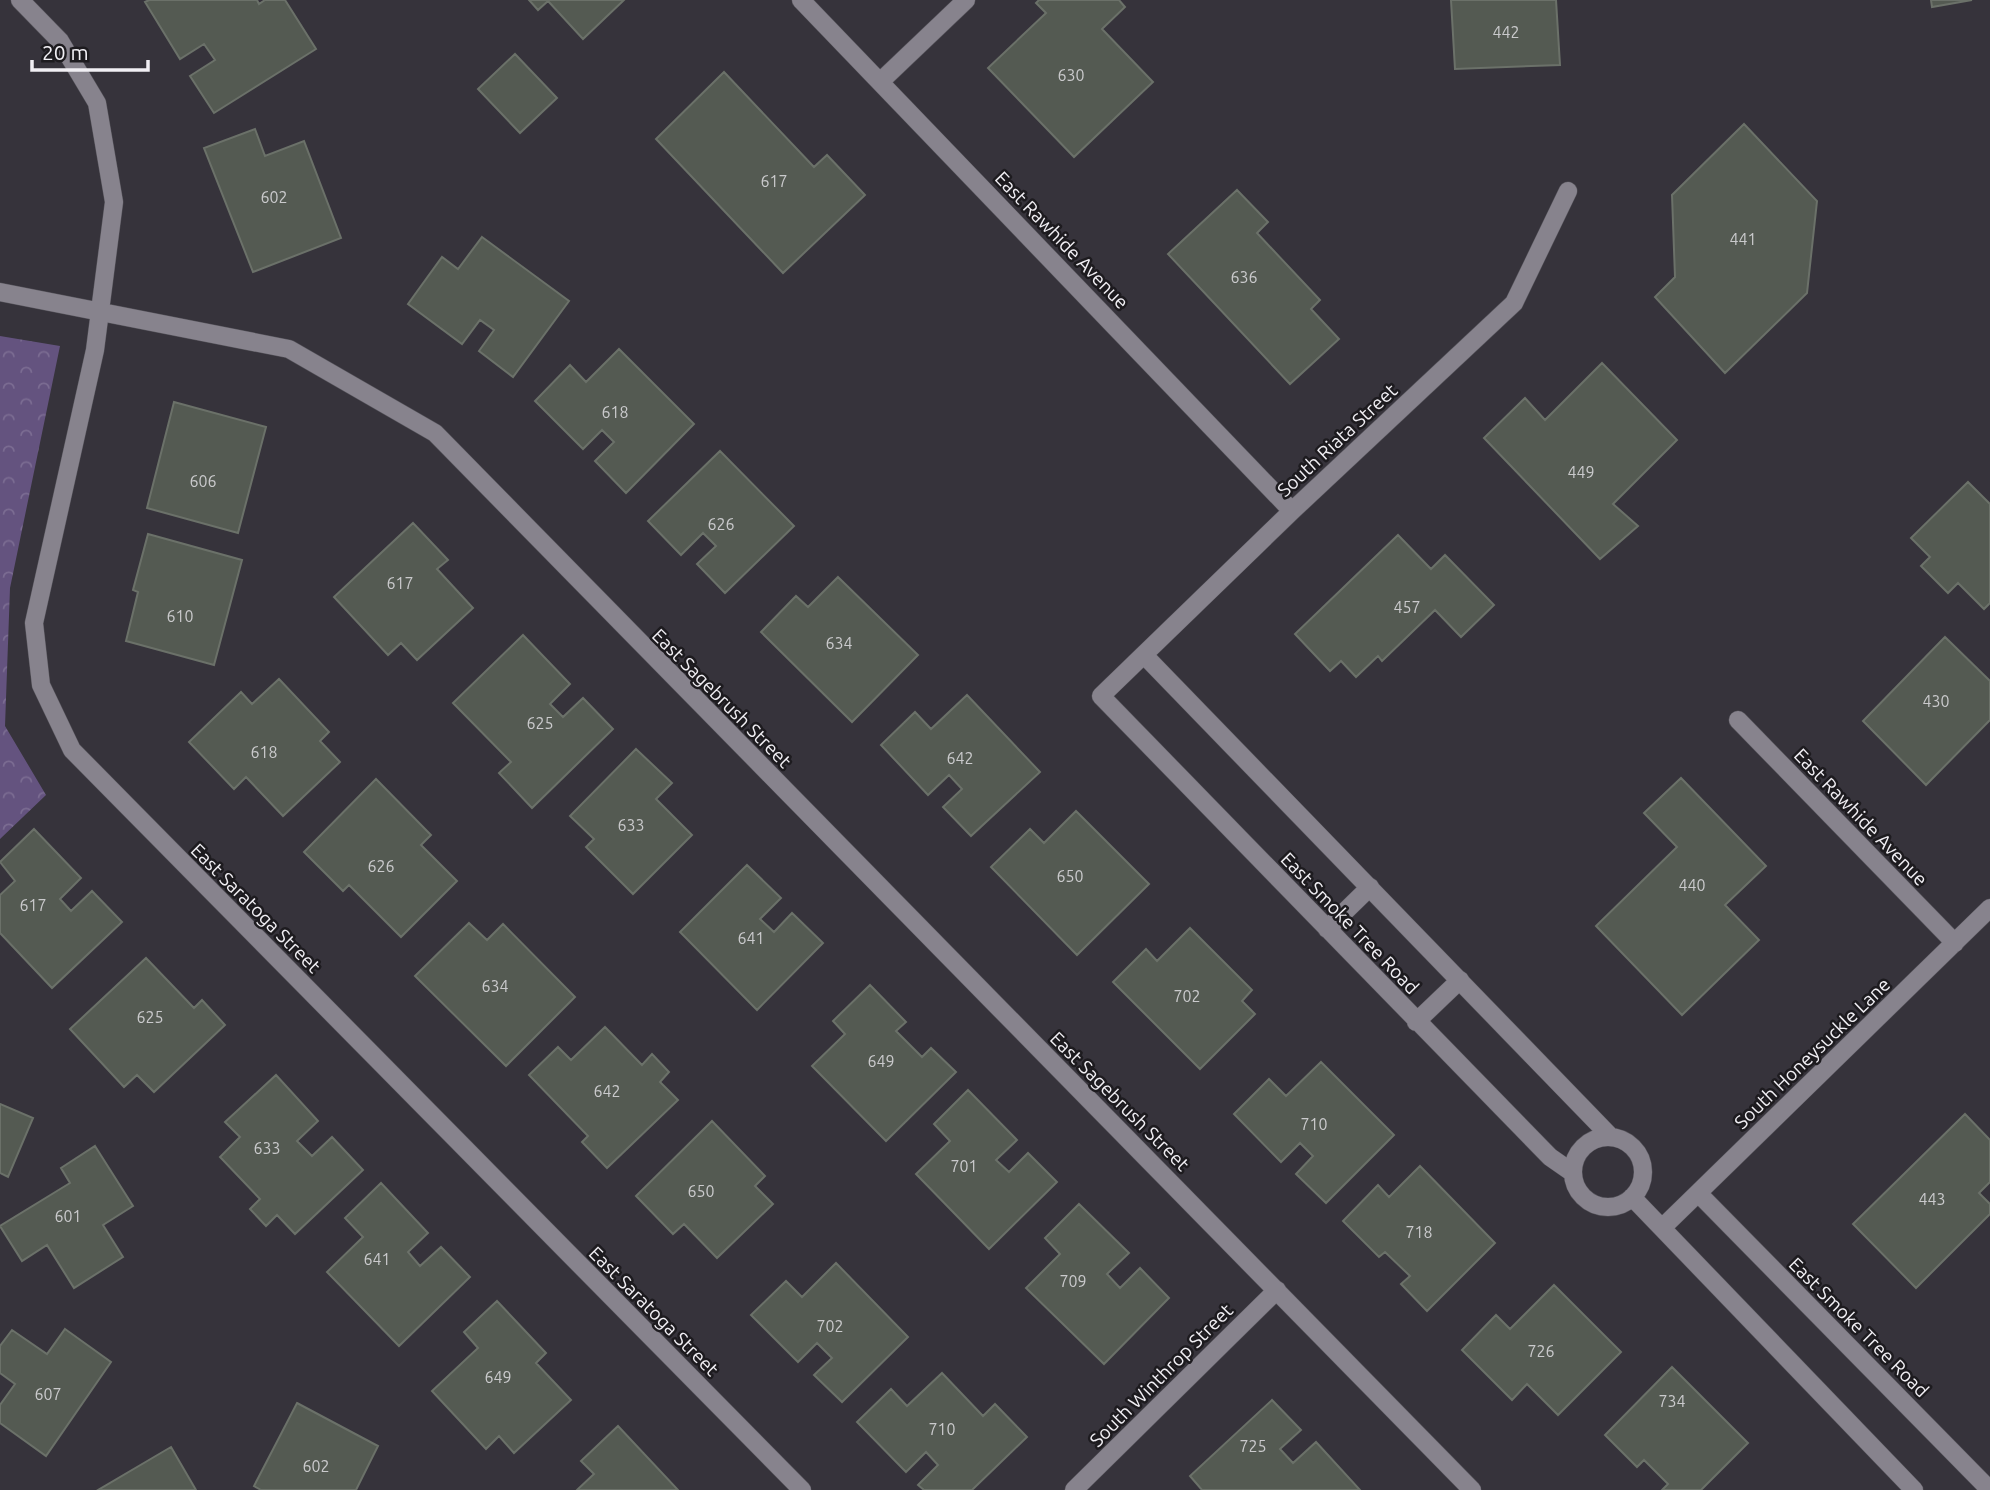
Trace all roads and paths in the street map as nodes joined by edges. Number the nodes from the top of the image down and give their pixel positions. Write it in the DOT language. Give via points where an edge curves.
graph roads {
  1 [pos="20,0"];
  2 [pos="800,0"];
  3 [pos="966,0"];
  4 [pos="881,81"];
  5 [pos="1568,191"];
  6 [pos="0,292"];
  7 [pos="102,313"];
  8 [pos="1292,511"];
  9 [pos="1144,655"];
  10 [pos="1101,696"];
  11 [pos="1738,720"];
  12 [pos="1370,887"];
  13 [pos="1990,908"];
  14 [pos="1327,929"];
  15 [pos="1955,943"];
  16 [pos="1460,980"];
  17 [pos="1416,1022"];
  18 [pos="1611,1137"];
  19 [pos="1573,1173"];
  20 [pos="1698,1193"];
  21 [pos="1632,1197"];
  22 [pos="1662,1228"];
  23 [pos="1277,1290"];
  24 [pos="802,1490"];
  25 [pos="1074,1490"];
  26 [pos="1472,1490"];
  27 [pos="1914,1490"];
  28 [pos="1990,1490"];
  1 -- 7 [label="street" via="60,41 97,103 114,202"];
  2 -- 4 [label="street, East Rawhide Avenue"];
  3 -- 4 [label="street"];
  4 -- 8 [label="street, East Rawhide Avenue"];
  5 -- 8 [label="street, South Riata Street" via="1514,303"];
  6 -- 7 [label="street"];
  7 -- 23 [label="street, East Sagebrush Street" via="289,349 435,433"];
  7 -- 24 [label="street, East Saratoga Street" via="34,623 41,685 72,750"];
  8 -- 9 [label="street, South Riata Street"];
  9 -- 10 [label="street, South Riata Street"];
  9 -- 12 [label="street, East Smoke Tree Road"];
  10 -- 14 [label="street, East Smoke Tree Road"];
  11 -- 15 [label="street, East Rawhide Avenue"];
  12 -- 14 [label="street"];
  12 -- 16 [label="street, East Smoke Tree Road"];
  13 -- 15 [label="street, South Honeysuckle Lane"];
  14 -- 17 [label="street, East Smoke Tree Road"];
  15 -- 20 [label="street, South Honeysuckle Lane"];
  16 -- 17 [label="street"];
  16 -- 18 [label="street, East Smoke Tree Road"];
  17 -- 19 [label="street, East Smoke Tree Road" via="1550,1157"];
  18 -- 19 [label="street" via="1588,1143 1580,1151"];
  18 -- 21 [label="street" via="1632,1146 1642,1166 1639,1188"];
  19 -- 21 [label="street" via="1581,1195 1600,1207 1612,1207"];
  20 -- 22 [label="street, South Honeysuckle Lane"];
  20 -- 28 [label="street, East Smoke Tree Road"];
  21 -- 22 [label="street"];
  22 -- 27 [label="street"];
  23 -- 25 [label="street, South Winthrop Street"];
  23 -- 26 [label="street, East Sagebrush Street"];
}
